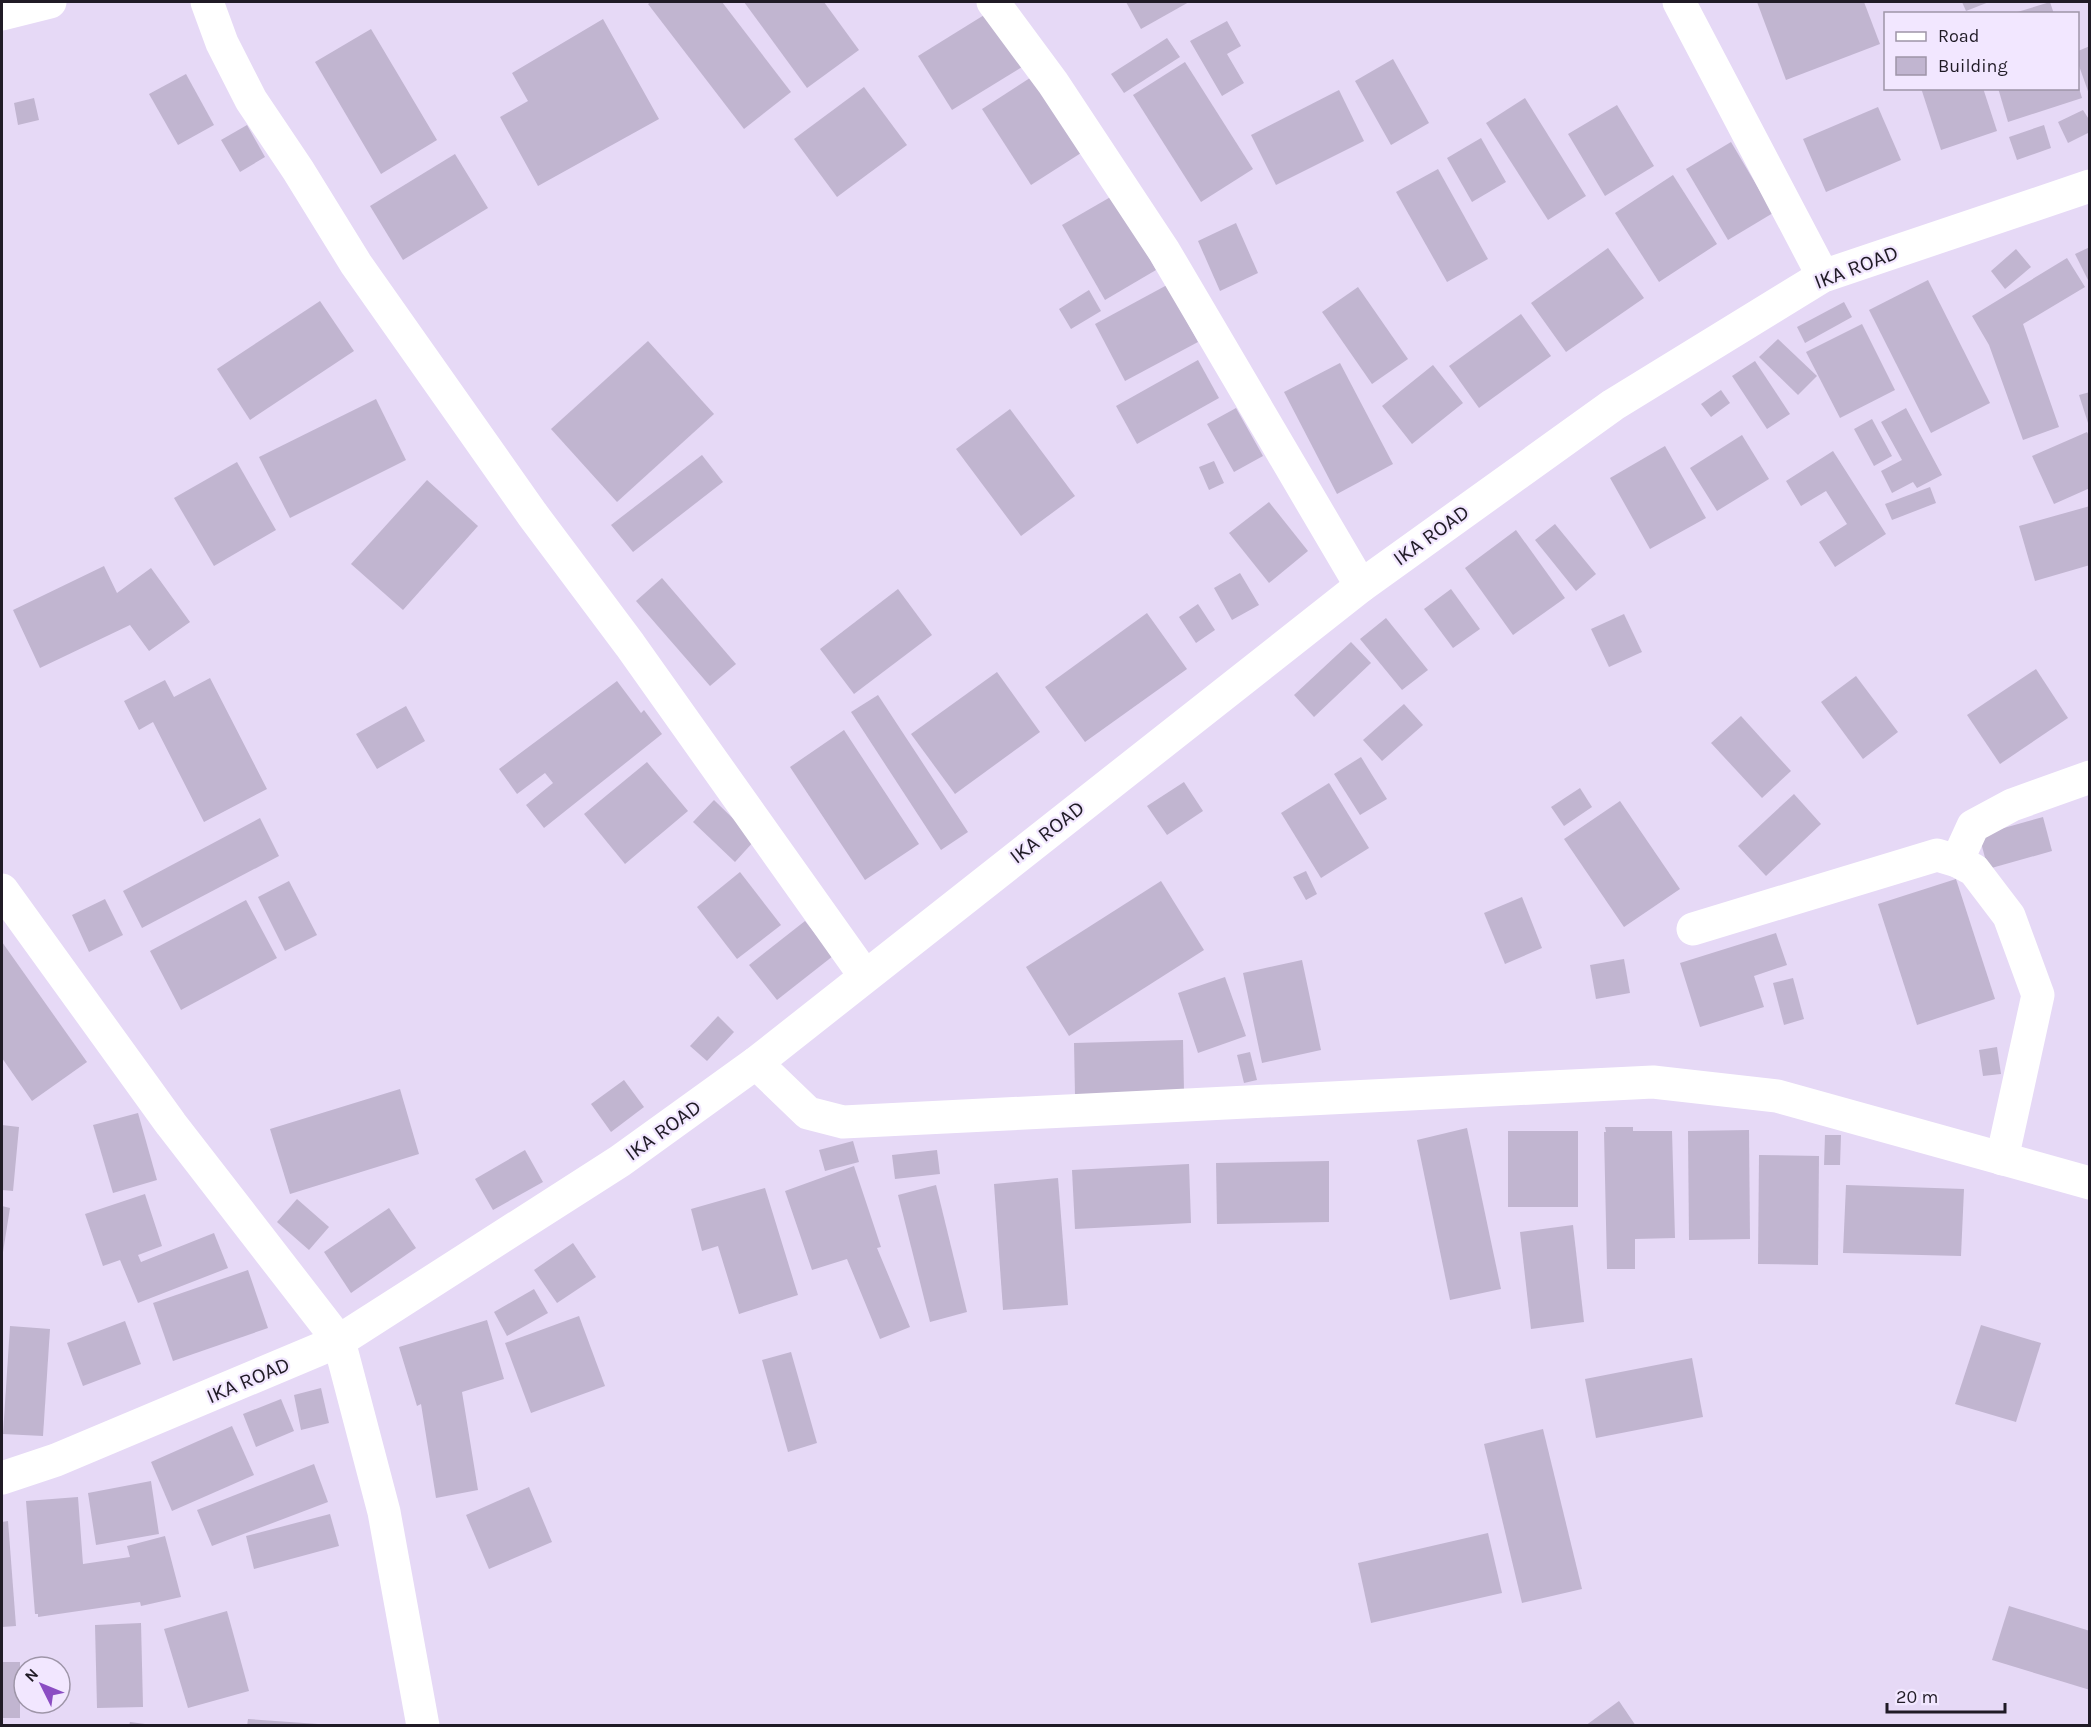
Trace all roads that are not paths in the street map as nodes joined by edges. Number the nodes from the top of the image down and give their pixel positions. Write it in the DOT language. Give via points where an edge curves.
graph roads {
  1 [pos="50,2"];
  2 [pos="207,2"];
  3 [pos="993,2"];
  4 [pos="1679,2"];
  5 [pos="2,14"];
  6 [pos="2090,186"];
  7 [pos="1823,276"];
  8 [pos="1361,586"];
  9 [pos="2090,777"];
  10 [pos="1957,861"];
  11 [pos="4,897"];
  12 [pos="1693,929"];
  13 [pos="865,976"];
  14 [pos="756,1063"];
  15 [pos="2002,1159"];
  16 [pos="2090,1183"];
  17 [pos="339,1341"];
  18 [pos="2,1478"];
  19 [pos="423,1725"];
  1 -- 5 [label="street"];
  2 -- 13 [label="street" via="222,43 251,100 356,264"];
  3 -- 8 [label="street" via="1053,83 1164,251"];
  4 -- 7 [label="street"];
  6 -- 7 [label="street, IKA ROAD"];
  7 -- 8 [label="street, IKA ROAD" via="1613,405"];
  8 -- 13 [label="street, IKA ROAD"];
  9 -- 10 [label="street" via="2012,805 1973,826"];
  10 -- 12 [label="street" via="1937,855"];
  10 -- 15 [label="street" via="1974,870 2009,916 2038,995"];
  11 -- 17 [label="street" via="171,1124"];
  13 -- 14 [label="street, IKA ROAD"];
  14 -- 15 [label="street" via="808,1113 843,1122 1653,1082 1777,1096"];
  14 -- 17 [label="street, IKA ROAD" via="620,1161"];
  15 -- 16 [label="street"];
  17 -- 18 [label="street, IKA ROAD" via="56,1460"];
  17 -- 19 [label="street" via="384,1512"];
}
